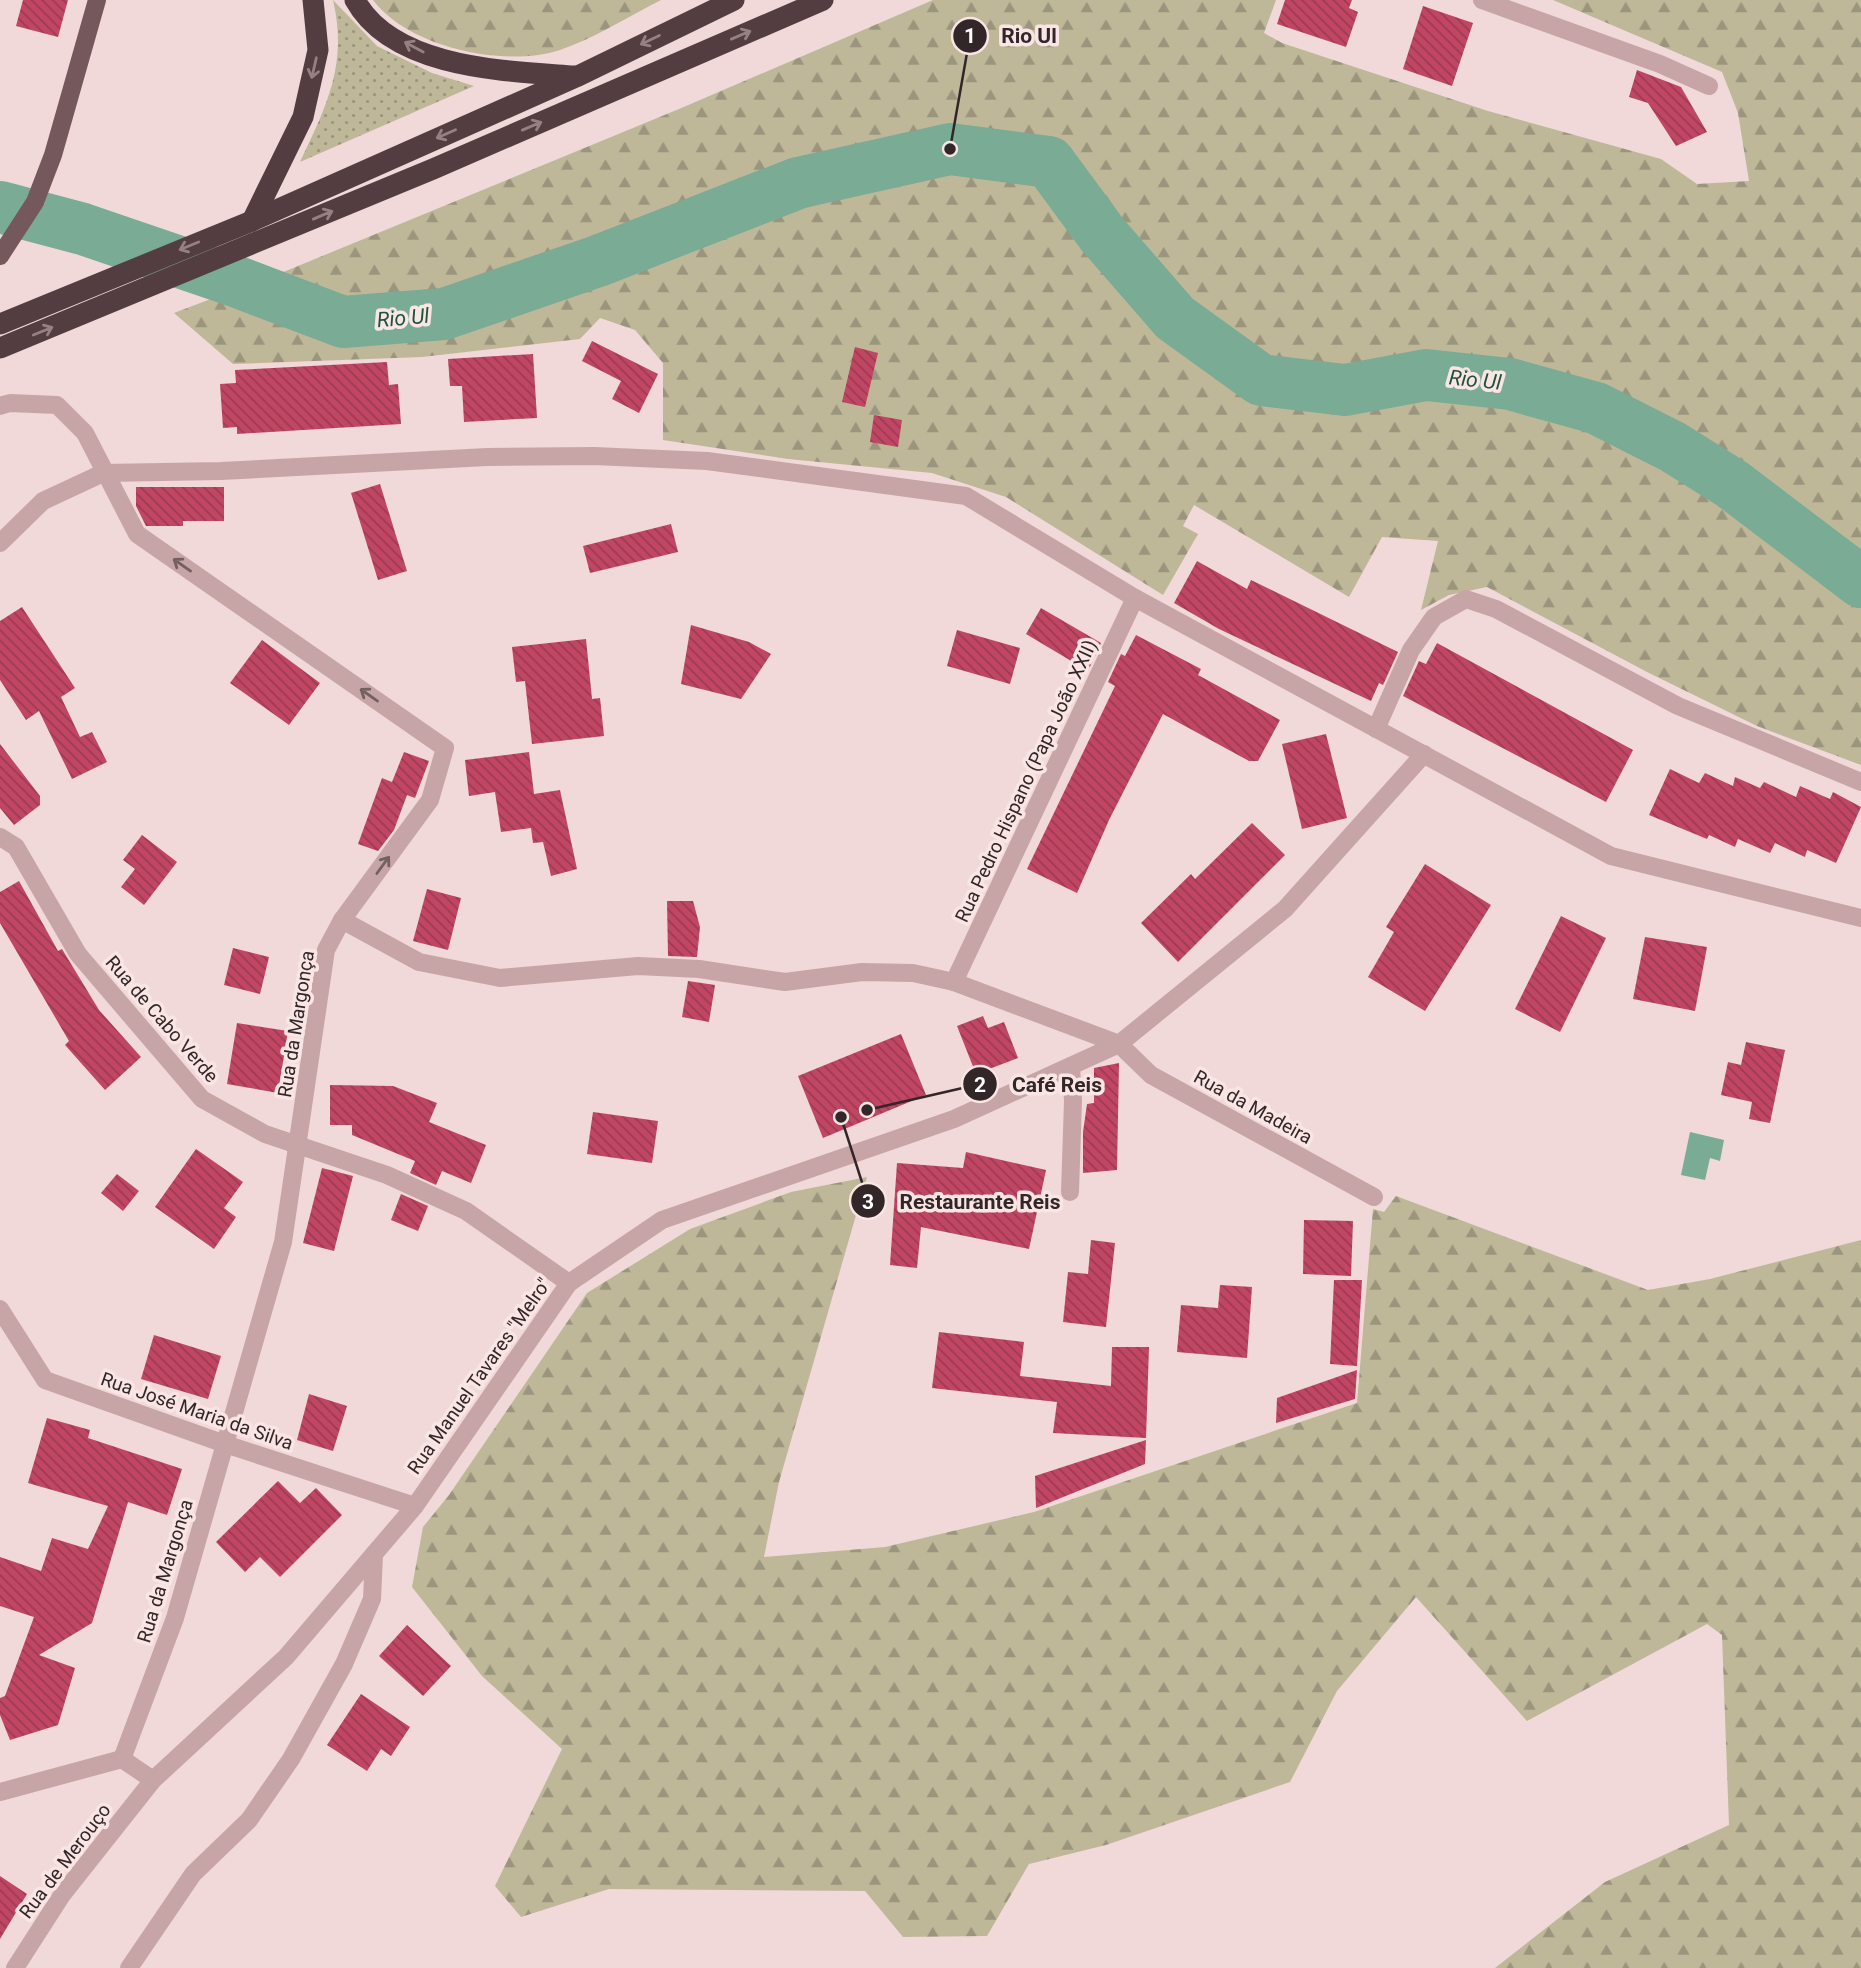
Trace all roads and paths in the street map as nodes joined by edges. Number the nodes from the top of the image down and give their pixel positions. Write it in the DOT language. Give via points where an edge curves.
graph roads {
  1 [pos="97,0"];
  2 [pos="313,0"];
  3 [pos="355,0"];
  4 [pos="734,0"];
  5 [pos="823,0"];
  6 [pos="1482,0"];
  7 [pos="576,77"];
  8 [pos="1709,86"];
  9 [pos="253,221"];
  10 [pos="5,250"];
  11 [pos="0,324"];
  12 [pos="0,348"];
  13 [pos="0,406"];
  14 [pos="103,473"];
  15 [pos="0,542"];
  16 [pos="1135,598"];
  17 [pos="1376,729"];
  18 [pos="1424,754"];
  19 [pos="1861,782"];
  20 [pos="0,837"];
  21 [pos="8,846"];
  22 [pos="1860,915"];
  23 [pos="342,920"];
  24 [pos="954,982"];
  25 [pos="1119,1044"];
  26 [pos="1071,1066"];
  27 [pos="299,1144"];
  28 [pos="1070,1192"];
  29 [pos="1374,1197"];
  30 [pos="569,1283"];
  31 [pos="0,1309"];
  32 [pos="225,1444"];
  33 [pos="415,1506"];
  34 [pos="374,1554"];
  35 [pos="122,1759"];
  36 [pos="153,1780"];
  37 [pos="0,1792"];
  38 [pos="15,1968"];
  39 [pos="129,1968"];
  1 -- 10 [label="main road" via="53,155 35,202"];
  2 -- 9 [label="highway, one-way" via="318,50 303,117"];
  7 -- 3 [label="highway, one-way" via="488,70 434,58 386,33"];
  4 -- 7 [label="highway, one-way"];
  12 -- 5 [label="highway, one-way" via="260,242"];
  6 -- 8 [label="street"];
  7 -- 9 [label="highway, one-way"];
  9 -- 11 [label="highway, one-way"];
  13 -- 14 [label="street" via="57,405 85,433"];
  14 -- 15 [label="street" via="43,501"];
  14 -- 16 [label="street" via="487,457 707,461 966,496"];
  23 -- 14 [label="street, Rua da Margonça, one-way" via="430,800 445,748 137,534"];
  16 -- 17 [label="street"];
  16 -- 24 [label="street, Rua Pedro Hispano (Papa João XXII)"];
  17 -- 18 [label="street"];
  17 -- 19 [label="street" via="1411,650 1434,617 1466,599 1496,609 1678,706"];
  18 -- 22 [label="street" via="1611,856"];
  18 -- 25 [label="street, Rua Manuel Tavares \"Melro\"" via="1285,909"];
  20 -- 21 [label="street, Rua de Cabo Verde"];
  21 -- 27 [label="street, Rua de Cabo Verde" via="78,954 202,1099 265,1134"];
  23 -- 24 [label="street" via="419,962 500,978 638,966 699,969 785,982 862,972 913,973"];
  23 -- 27 [label="street, Rua da Margonça" via="327,950"];
  24 -- 25 [label="street"];
  25 -- 26 [label="street, Rua Manuel Tavares \"Melro\""];
  25 -- 29 [label="street, Rua da Madeira" via="1151,1075"];
  26 -- 28 [label="street"];
  26 -- 30 [label="street, Rua Manuel Tavares \"Melro\"" via="954,1119 662,1220"];
  27 -- 30 [label="street, Rua de Cabo Verde" via="387,1175 466,1211"];
  27 -- 32 [label="street, Rua da Margonça" via="283,1242"];
  30 -- 33 [label="street, Rua Manuel Tavares \"Melro\""];
  31 -- 32 [label="street, Rua José Maria da Silva" via="46,1380"];
  32 -- 33 [label="street, Rua José Maria da Silva"];
  32 -- 35 [label="street, Rua da Margonça" via="175,1618"];
  33 -- 34 [label="street, Rua Manuel Tavares \"Melro\""];
  34 -- 36 [label="street, Rua Manuel Tavares \"Melro\"" via="286,1657"];
  34 -- 39 [label="street" via="372,1599 344,1664 291,1759 249,1820 193,1874"];
  35 -- 36 [label="street"];
  35 -- 37 [label="street"];
  36 -- 38 [label="street, Rua de Merouço" via="62,1895"];
}
